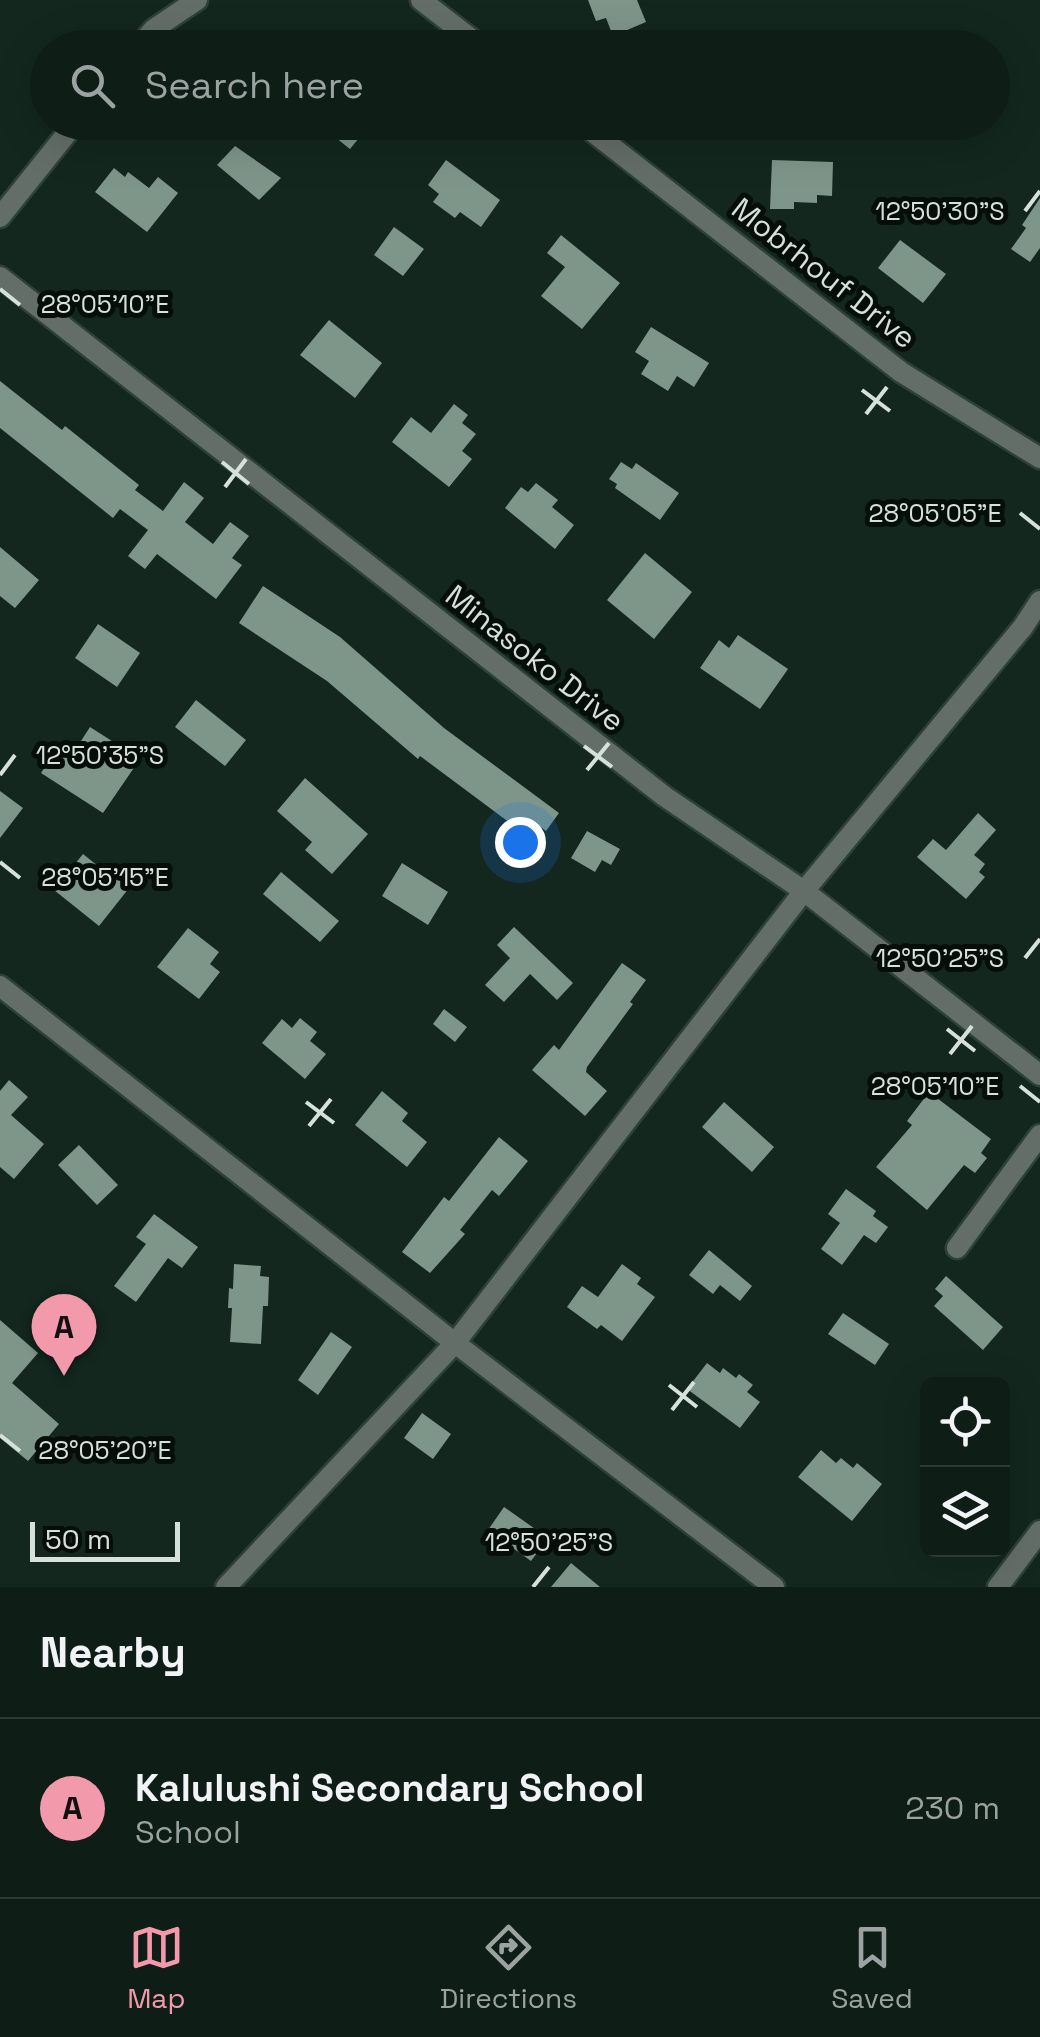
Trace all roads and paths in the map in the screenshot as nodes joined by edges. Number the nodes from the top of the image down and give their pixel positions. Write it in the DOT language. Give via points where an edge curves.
graph roads {
  1 [pos="197,0"];
  2 [pos="421,0"];
  3 [pos="153,30"];
  4 [pos="460,30"];
  5 [pos="62,140"];
  6 [pos="603,140"];
  7 [pos="0,217"];
  8 [pos="0,277"];
  9 [pos="1040,458"];
  10 [pos="1040,602"];
  11 [pos="804,891"];
  12 [pos="0,986"];
  13 [pos="1040,1075"];
  14 [pos="1040,1136"];
  15 [pos="957,1248"];
  16 [pos="455,1343"];
  17 [pos="1040,1531"];
  18 [pos="1005,1585"];
  19 [pos="226,1587"];
  20 [pos="774,1587"];
  1 -- 3 [label="street"];
  2 -- 4 [label="street"];
  5 -- 7 [label="street"];
  6 -- 9 [label="street, Mobrhouf Drive" via="901,372"];
  8 -- 11 [label="street, Minasoko Drive" via="664,796"];
  10 -- 11 [label="street"];
  11 -- 13 [label="street, Minasoko Drive"];
  11 -- 16 [label="street"];
  12 -- 16 [label="street"];
  14 -- 15 [label="street"];
  16 -- 19 [label="street"];
  16 -- 20 [label="street"];
  17 -- 18 [label="street"];
}
